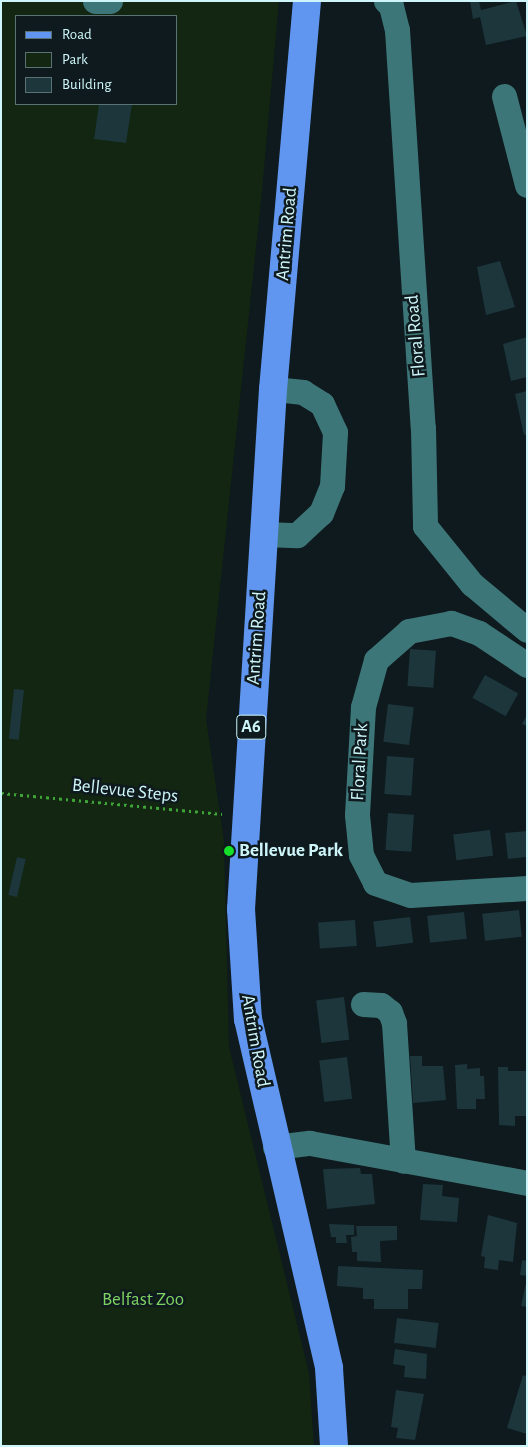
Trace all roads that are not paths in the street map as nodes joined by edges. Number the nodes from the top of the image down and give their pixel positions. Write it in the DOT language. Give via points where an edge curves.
graph roads {
  1 [pos="95,1"];
  2 [pos="110,1"];
  3 [pos="307,1"];
  4 [pos="389,3"];
  5 [pos="504,96"];
  6 [pos="527,185"];
  7 [pos="273,389"];
  8 [pos="264,534"];
  9 [pos="527,630"];
  10 [pos="527,665"];
  11 [pos="527,888"];
  12 [pos="363,1004"];
  13 [pos="275,1147"];
  14 [pos="402,1161"];
  15 [pos="527,1183"];
  16 [pos="334,1446"];
  1 -- 2 [label="street"];
  3 -- 7 [label="main road, Antrim Road / A6"];
  4 -- 9 [label="street, Floral Road" via="397,30 423,428 425,526 472,584"];
  5 -- 6 [label="street"];
  7 -- 8 [label="main road, Antrim Road / A6"];
  7 -- 8 [label="street" via="303,392 322,404 335,432 332,486 321,513 297,535"];
  8 -- 13 [label="main road, Antrim Road / A6" via="241,909 248,1019"];
  10 -- 11 [label="street, Floral Park" via="480,633 451,624 408,631 376,660 363,707 357,815 361,856 375,883 410,895"];
  12 -- 14 [label="street" via="381,1004 390,1012 394,1023"];
  13 -- 14 [label="street" via="310,1143"];
  13 -- 16 [label="main road, Antrim Road / A6" via="329,1368"];
  14 -- 15 [label="street"];
}
